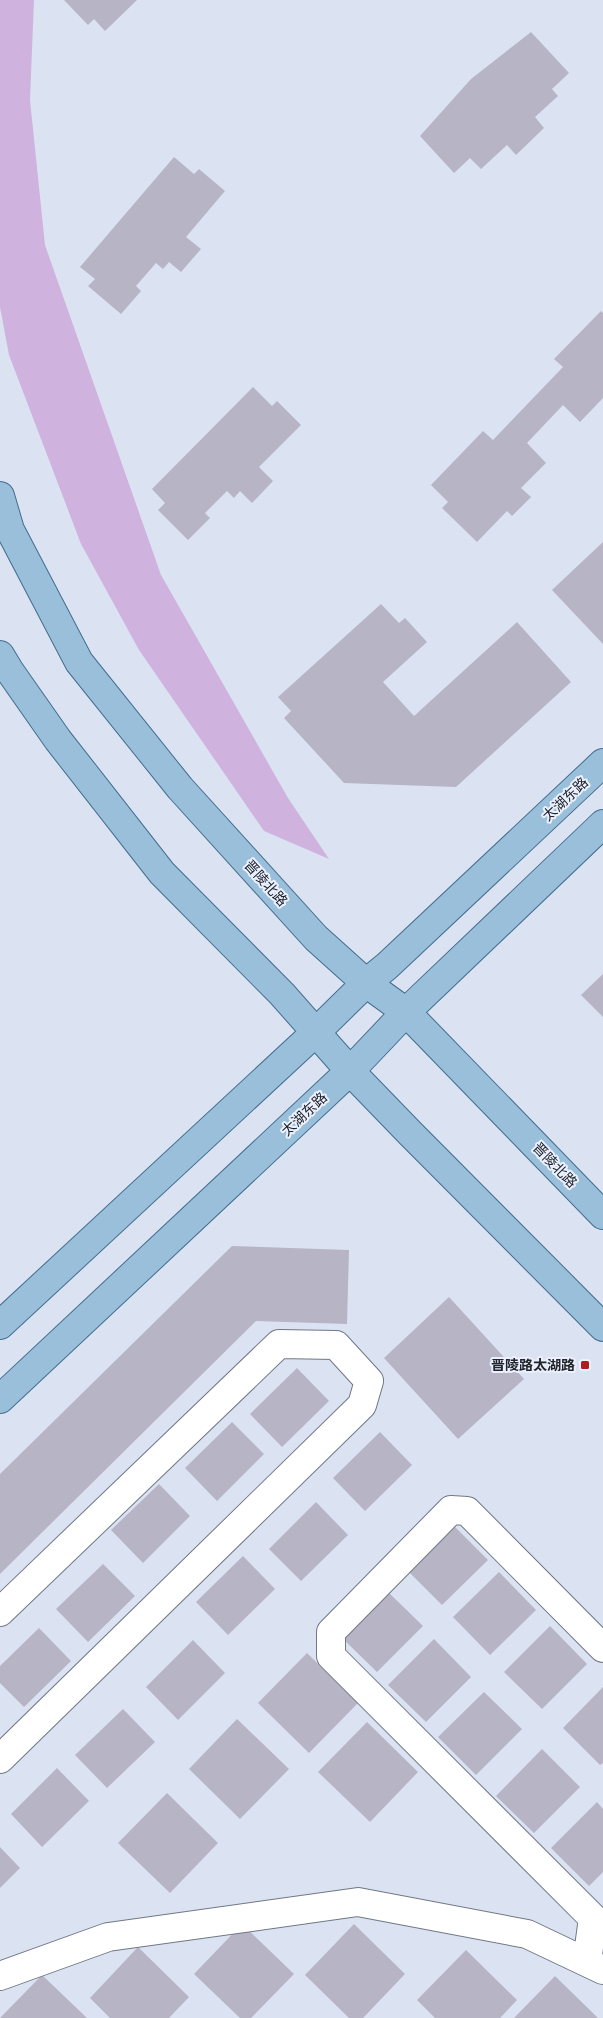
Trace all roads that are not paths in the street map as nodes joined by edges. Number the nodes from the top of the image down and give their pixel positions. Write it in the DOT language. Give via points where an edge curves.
graph roads {
  1 [pos="0,496"];
  2 [pos="0,655"];
  3 [pos="603,764"];
  4 [pos="603,824"];
  5 [pos="366,982"];
  6 [pos="406,1012"];
  7 [pos="316,1032"];
  8 [pos="350,1071"];
  9 [pos="603,1215"];
  10 [pos="0,1325"];
  11 [pos="603,1327"];
  12 [pos="0,1399"];
  13 [pos="0,1612"];
  14 [pos="603,1648"];
  15 [pos="0,1759"];
  16 [pos="595,1966"];
  17 [pos="0,1976"];
  1 -- 5 [label="main road, 晋陵北路" via="10,530 78,662 180,788 316,938"];
  2 -- 7 [label="main road" via="58,740 162,873"];
  3 -- 5 [label="main road, 太湖东路"];
  4 -- 6 [label="main road, 太湖东路"];
  5 -- 6 [label="main road, 晋陵北路"];
  5 -- 7 [label="main road, 太湖东路"];
  6 -- 8 [label="main road, 太湖东路"];
  6 -- 9 [label="main road, 晋陵北路"];
  7 -- 8 [label="main road"];
  7 -- 10 [label="main road, 太湖东路"];
  8 -- 11 [label="main road"];
  8 -- 12 [label="main road, 太湖东路"];
  13 -- 15 [label="lane" via="279,1344 336,1345 369,1381 362,1405"];
  14 -- 16 [label="lane" via="467,1511 459,1510 450,1510 330,1632 331,1656 593,1918"];
  16 -- 17 [label="lane" via="526,1934 358,1902 108,1936"];
}
